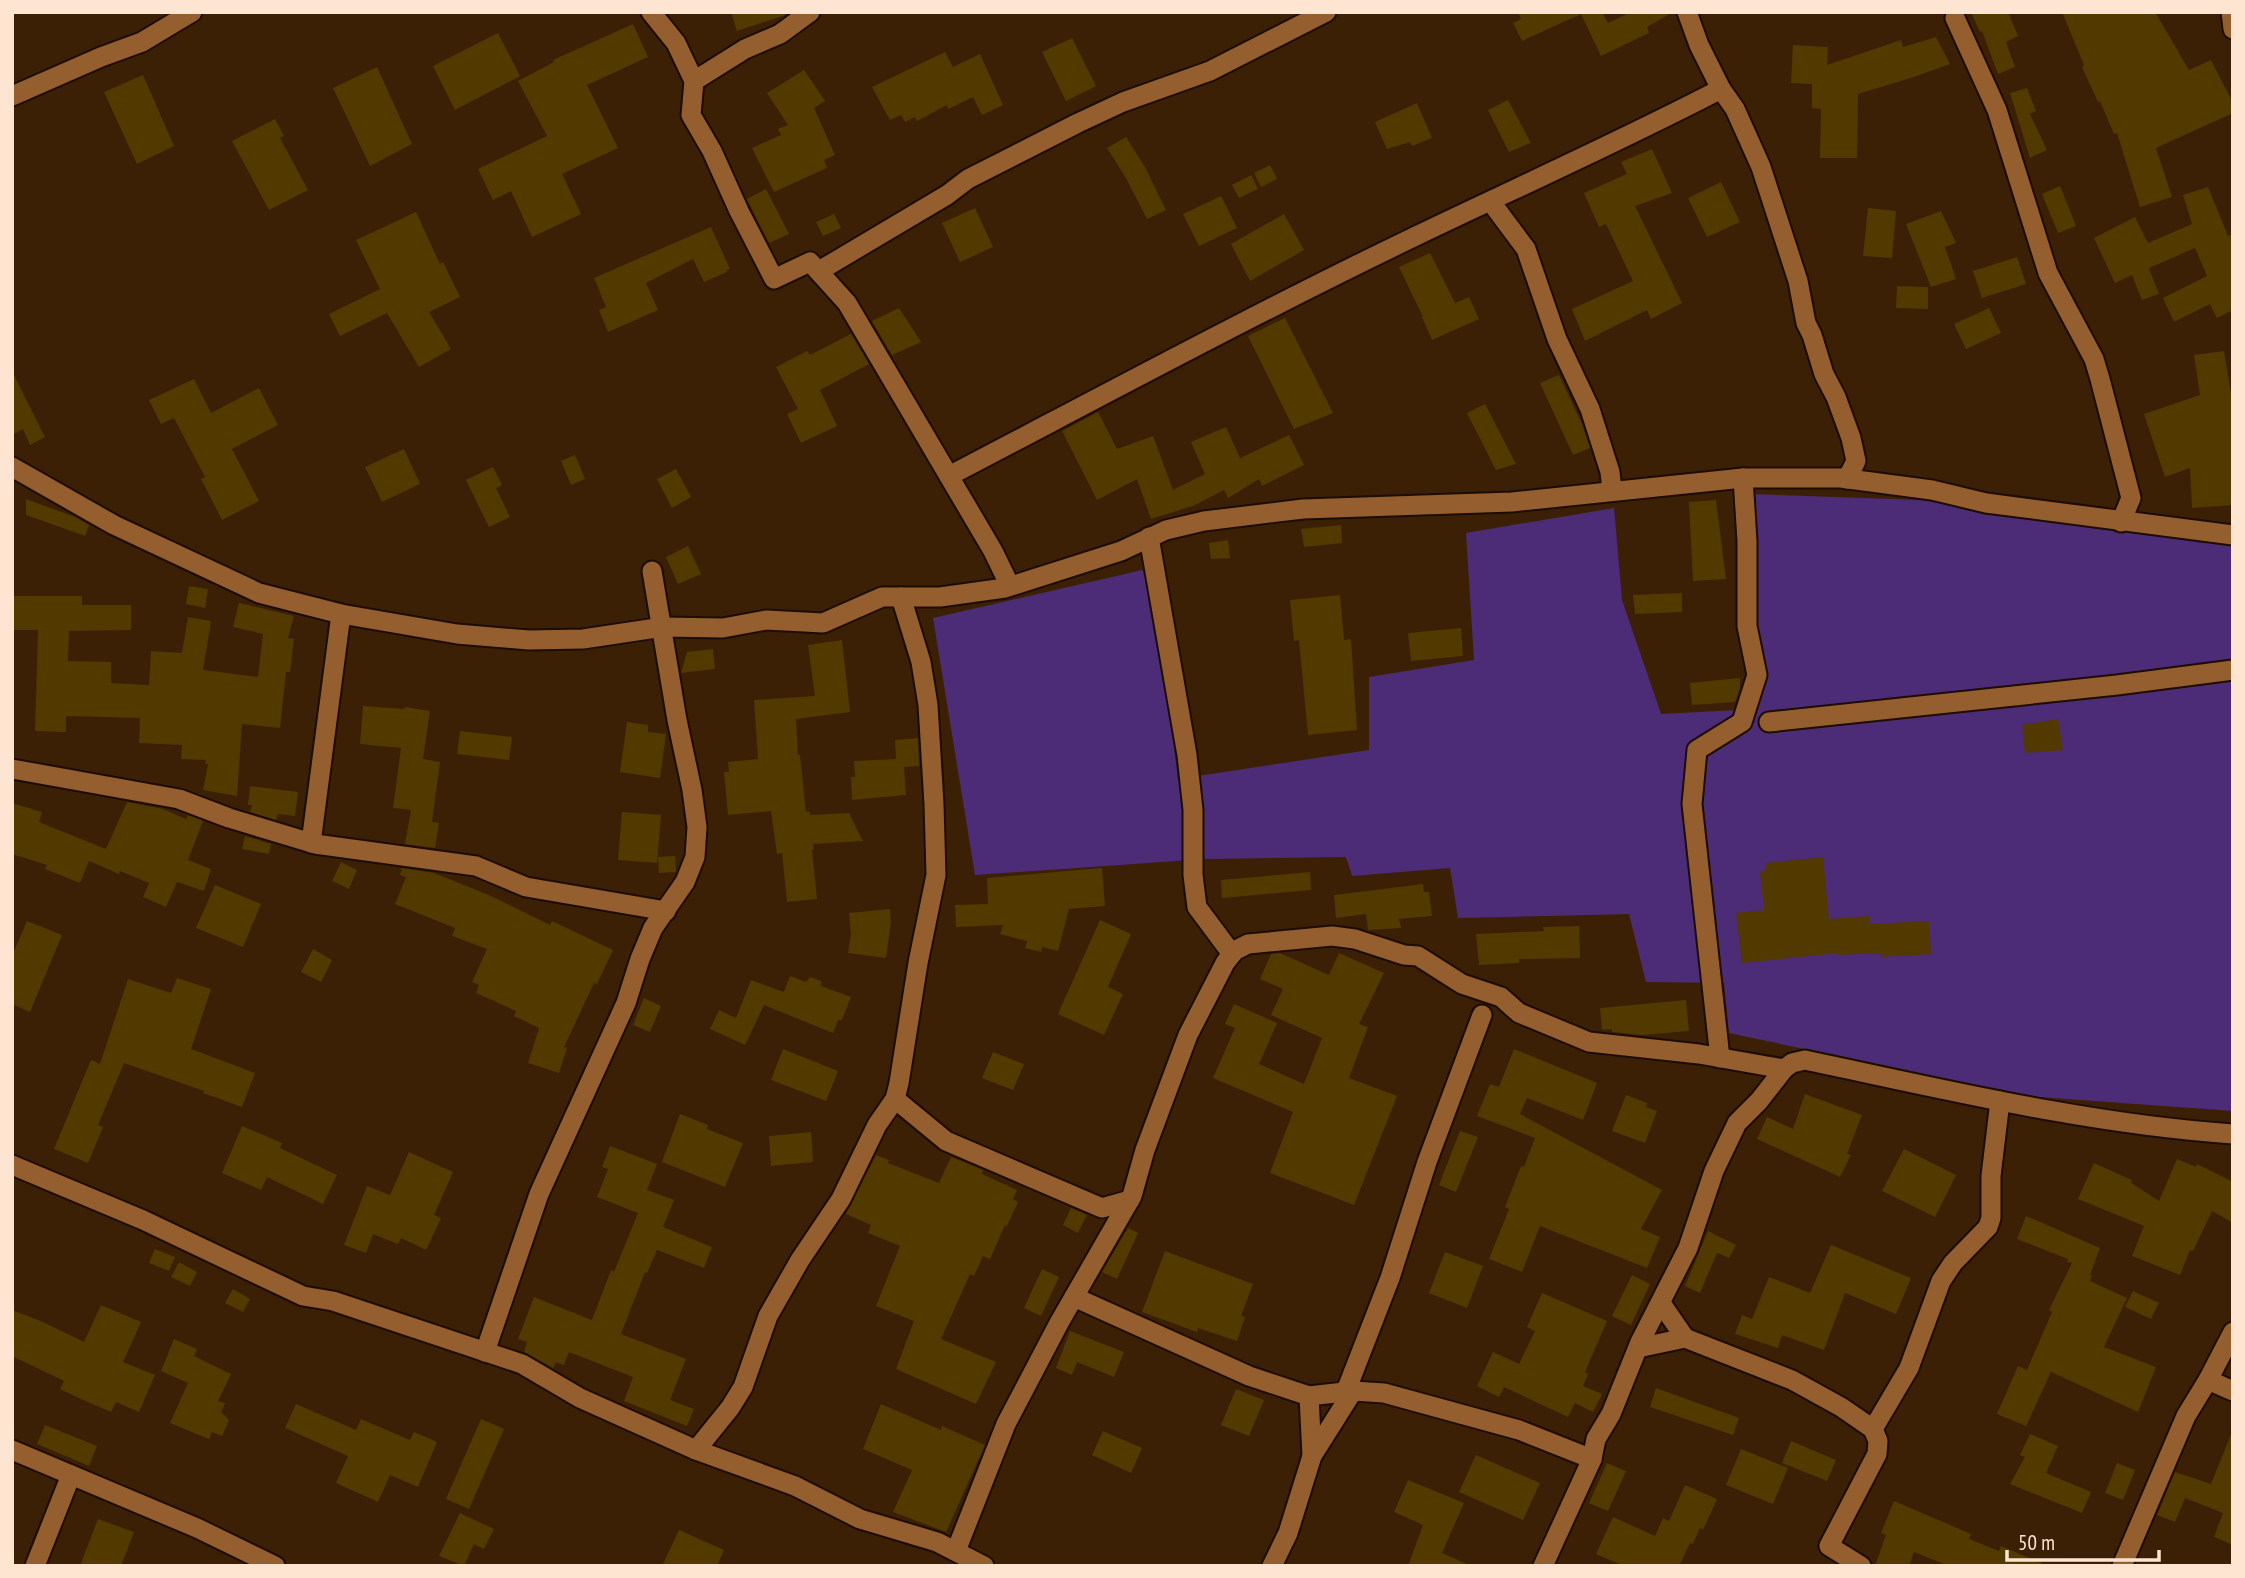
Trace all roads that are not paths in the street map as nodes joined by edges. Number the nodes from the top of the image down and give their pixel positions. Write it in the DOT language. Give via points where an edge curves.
graph roads {
  1 [pos="192,12"];
  2 [pos="651,12"];
  3 [pos="810,12"];
  4 [pos="1326,12"];
  5 [pos="1688,12"];
  6 [pos="2231,12"];
  7 [pos="1955,18"];
  8 [pos="2233,29"];
  9 [pos="694,81"];
  10 [pos="1721,89"];
  11 [pos="12,96"];
  12 [pos="1490,202"];
  13 [pos="819,271"];
  14 [pos="12,467"];
  15 [pos="949,476"];
  16 [pos="1743,478"];
  17 [pos="1847,479"];
  18 [pos="1612,491"];
  19 [pos="2121,522"];
  20 [pos="2233,535"];
  21 [pos="1149,537"];
  22 [pos="652,571"];
  23 [pos="1010,586"];
  24 [pos="901,597"];
  25 [pos="341,614"];
  26 [pos="663,627"];
  27 [pos="2233,670"];
  28 [pos="1769,722"];
  29 [pos="12,769"];
  30 [pos="311,843"];
  31 [pos="666,911"];
  32 [pos="1232,954"];
  33 [pos="1462,984"];
  34 [pos="1512,1007"];
  35 [pos="1482,1015"];
  36 [pos="1720,1058"];
  37 [pos="1789,1066"];
  38 [pos="895,1099"];
  39 [pos="2000,1101"];
  40 [pos="2233,1134"];
  41 [pos="12,1165"];
  42 [pos="1130,1200"];
  43 [pos="1102,1208"];
  44 [pos="1110,1235"];
  45 [pos="1074,1297"];
  46 [pos="1661,1303"];
  47 [pos="2233,1332"];
  48 [pos="1685,1338"];
  49 [pos="1638,1348"];
  50 [pos="485,1352"];
  51 [pos="2208,1380"];
  52 [pos="1349,1391"];
  53 [pos="2233,1391"];
  54 [pos="1309,1396"];
  55 [pos="1873,1429"];
  56 [pos="12,1450"];
  57 [pos="696,1450"];
  58 [pos="1312,1457"];
  59 [pos="1592,1459"];
  60 [pos="71,1475"];
  61 [pos="956,1551"];
  62 [pos="1832,1558"];
  63 [pos="35,1566"];
  64 [pos="275,1566"];
  65 [pos="984,1566"];
  66 [pos="1272,1566"];
  67 [pos="1543,1566"];
  68 [pos="1861,1566"];
  69 [pos="2122,1566"];
  1 -- 11 [label="street" via="142,42"];
  2 -- 9 [label="street" via="676,43"];
  3 -- 9 [label="street" via="780,34"];
  4 -- 13 [label="street" via="1210,71 1123,102 968,179"];
  5 -- 10 [label="street"];
  6 -- 8 [label="street"];
  7 -- 19 [label="street" via="1997,110 2048,273 2094,359 2129,484 2131,498"];
  9 -- 13 [label="street" via="691,115 774,279 810,262"];
  10 -- 12 [label="street"];
  10 -- 17 [label="street" via="1761,167 1798,281 1806,323 1851,438 1856,461"];
  12 -- 15 [label="street" via="1226,330"];
  12 -- 18 [label="street" via="1525,249 1557,339 1590,409 1611,472"];
  13 -- 15 [label="street" via="847,303"];
  14 -- 25 [label="street" via="114,525 259,593"];
  15 -- 23 [label="street"];
  16 -- 17 [label="street"];
  16 -- 18 [label="street"];
  16 -- 36 [label="street" via="1747,626 1757,675 1741,722 1696,750 1692,804"];
  17 -- 19 [label="street"];
  18 -- 21 [label="street" via="1511,502 1303,509 1204,520"];
  19 -- 20 [label="street"];
  21 -- 23 [label="street" via="1121,551"];
  21 -- 32 [label="street" via="1187,755 1197,907"];
  22 -- 26 [label="street"];
  23 -- 24 [label="street" via="940,597"];
  24 -- 26 [label="street" via="882,597 823,623 766,620 723,628"];
  24 -- 38 [label="street" via="921,662 928,705 936,876"];
  25 -- 26 [label="street" via="457,634 529,640 583,639"];
  25 -- 30 [label="street"];
  26 -- 31 [label="street" via="697,827 695,857"];
  27 -- 28 [label="street"];
  29 -- 30 [label="street" via="179,799"];
  30 -- 31 [label="street" via="476,866 526,887"];
  31 -- 50 [label="street" via="653,928 626,1003 539,1194"];
  32 -- 33 [label="street" via="1248,944 1332,936 1418,956"];
  32 -- 42 [label="street" via="1188,1035"];
  33 -- 34 [label="street" via="1501,997"];
  33 -- 35 [label="street"];
  34 -- 35 [label="street"];
  34 -- 36 [label="street" via="1589,1042"];
  35 -- 52 [label="street"];
  36 -- 37 [label="street"];
  37 -- 39 [label="street" via="1806,1047 1820,1063"];
  37 -- 46 [label="street" via="1737,1122 1714,1171 1688,1248"];
  38 -- 43 [label="street" via="946,1141"];
  38 -- 57 [label="street" via="841,1199 768,1316 743,1387"];
  39 -- 40 [label="street" via="2118,1122"];
  39 -- 55 [label="street" via="1991,1176 1992,1219 1941,1281 1909,1368"];
  41 -- 50 [label="street" via="143,1220 303,1296 343,1304"];
  42 -- 43 [label="street"];
  42 -- 44 [label="street"];
  43 -- 44 [label="street"];
  44 -- 45 [label="street"];
  45 -- 54 [label="street" via="1249,1376"];
  45 -- 61 [label="street" via="1006,1424"];
  46 -- 48 [label="street"];
  46 -- 49 [label="street"];
  47 -- 51 [label="street"];
  48 -- 49 [label="street"];
  48 -- 55 [label="street" via="1792,1380"];
  49 -- 59 [label="street" via="1596,1439"];
  50 -- 57 [label="street" via="522,1364 580,1398"];
  51 -- 53 [label="street"];
  51 -- 69 [label="street" via="2186,1416"];
  52 -- 54 [label="street"];
  52 -- 58 [label="street"];
  52 -- 59 [label="street" via="1384,1393 1519,1430"];
  54 -- 58 [label="street"];
  55 -- 62 [label="street" via="1877,1454 1829,1546"];
  56 -- 60 [label="street"];
  57 -- 61 [label="street" via="795,1486 860,1518"];
  58 -- 66 [label="street" via="1288,1533"];
  59 -- 67 [label="street"];
  60 -- 63 [label="street"];
  60 -- 64 [label="street"];
  61 -- 65 [label="street"];
  62 -- 68 [label="street"];
}
